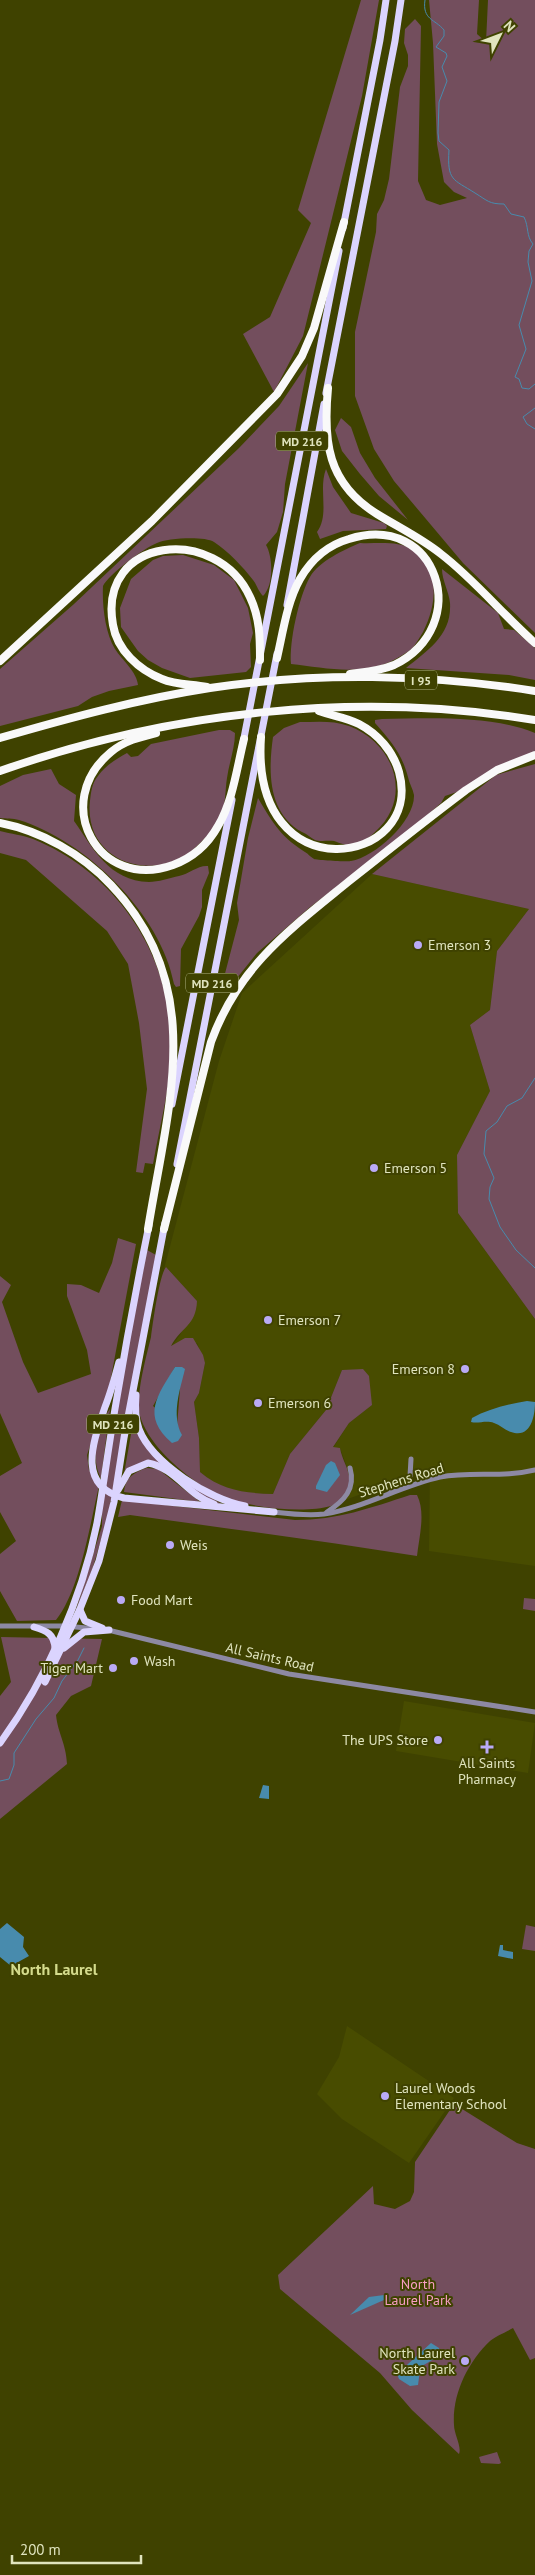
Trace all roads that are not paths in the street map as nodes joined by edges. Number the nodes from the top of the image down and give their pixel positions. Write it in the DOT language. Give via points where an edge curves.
graph roads {
  1 [pos="386,0"];
  2 [pos="401,0"];
  3 [pos="344,222"];
  4 [pos="328,388"];
  5 [pos="535,643"];
  6 [pos="277,658"];
  7 [pos="260,660"];
  8 [pos="0,661"];
  9 [pos="306,680"];
  10 [pos="211,688"];
  11 [pos="535,691"];
  12 [pos="315,710"];
  13 [pos="199,720"];
  14 [pos="535,720"];
  15 [pos="261,737"];
  16 [pos="0,738"];
  17 [pos="244,739"];
  18 [pos="535,755"];
  19 [pos="0,771"];
  20 [pos="0,823"];
  21 [pos="148,1229"];
  22 [pos="164,1229"];
  23 [pos="129,1324"];
  24 [pos="145,1325"];
  25 [pos="411,1459"];
  26 [pos="350,1468"];
  27 [pos="535,1470"];
  28 [pos="384,1496"];
  29 [pos="114,1502"];
  30 [pos="236,1510"];
  31 [pos="274,1512"];
  32 [pos="324,1514"];
  33 [pos="80,1609"];
  34 [pos="0,1626"];
  35 [pos="68,1626"];
  36 [pos="34,1627"];
  37 [pos="109,1630"];
  38 [pos="55,1649"];
  39 [pos="50,1672"];
  40 [pos="23,1710"];
  41 [pos="535,1712"];
  42 [pos="0,1742"];
  1 -- 3 [label="main road, MD 216"];
  2 -- 4 [label="main road, MD 216"];
  3 -- 7 [label="main road, MD 216"];
  3 -- 8 [label="highway" via="311,336 295,369 277,394 146,527"];
  4 -- 5 [label="highway" via="326,438 335,468 348,490 367,507 444,555"];
  4 -- 6 [label="main road, MD 216"];
  6 -- 9 [label="highway" via="297,585 307,568 323,552 343,541 375,535 395,537 417,549 435,574 439,595 437,617 420,645 404,659 382,669"];
  6 -- 15 [label="main road, MD 216"];
  7 -- 10 [label="highway" via="260,634 255,610 247,590 234,574 214,558 191,550 166,548 144,556 126,570 113,598 112,618 118,640 132,660 153,675 179,684"];
  7 -- 17 [label="main road, MD 216"];
  9 -- 10 [label="highway, I 95"];
  9 -- 11 [label="highway, I 95" via="397,679 484,684"];
  10 -- 16 [label="highway, I 95" via="108,708"];
  12 -- 13 [label="highway, I 95"];
  12 -- 14 [label="highway, I 95" via="350,707 436,709"];
  12 -- 15 [label="highway" via="348,719 370,730 387,747 397,765 401,788 398,808 379,835 362,846 342,850 320,848 302,840 282,823 264,790 260,766"];
  13 -- 17 [label="highway" via="130,741 111,752 93,772 83,800 84,821 98,848 115,863 138,870 160,869 180,862 206,843 224,816"];
  13 -- 19 [label="highway, I 95" via="108,738"];
  15 -- 22 [label="main road, MD 216"];
  17 -- 21 [label="main road, MD 216"];
  18 -- 22 [label="highway" via="498,770 466,790 286,933 248,972 229,1000 211,1042"];
  20 -- 21 [label="highway" via="44,838 92,867 132,910 161,964 174,1015 174,1056"];
  21 -- 23 [label="main road, MD 216"];
  22 -- 24 [label="main road, MD 216"];
  23 -- 30 [label="main road" via="92,1447 91,1461 96,1478 111,1493 124,1498"];
  23 -- 35 [label="main road, MD 216" via="96,1524"];
  24 -- 29 [label="main road, MD 216"];
  24 -- 31 [label="main road" via="135,1406 143,1438 164,1460 208,1494 232,1504"];
  25 -- 28 [label="street" via="410,1476"];
  26 -- 32 [label="street" via="352,1481 348,1494"];
  27 -- 28 [label="street, Stephens Road" via="514,1475 440,1477"];
  28 -- 32 [label="street, Stephens Road"];
  29 -- 30 [label="main road" via="129,1471 148,1463 169,1471 204,1501"];
  29 -- 33 [label="main road, MD 216" via="99,1562"];
  30 -- 31 [label="main road"];
  31 -- 32 [label="street, Stephens Road"];
  33 -- 35 [label="main road, MD 216"];
  33 -- 37 [label="main road" via="85,1621"];
  34 -- 36 [label="street, All Saints Road"];
  35 -- 36 [label="street, All Saints Road"];
  35 -- 37 [label="street, All Saints Road"];
  35 -- 38 [label="main road, MD 216"];
  35 -- 39 [label="main road, MD 216"];
  36 -- 38 [label="main road" via="50,1634"];
  37 -- 39 [label="main road" via="90,1630 77,1636 64,1649"];
  37 -- 41 [label="street, All Saints Road" via="306,1678"];
  38 -- 40 [label="main road, MD 216"];
  39 -- 40 [label="main road, MD 216"];
  40 -- 42 [label="main road, MD 216"];
}
